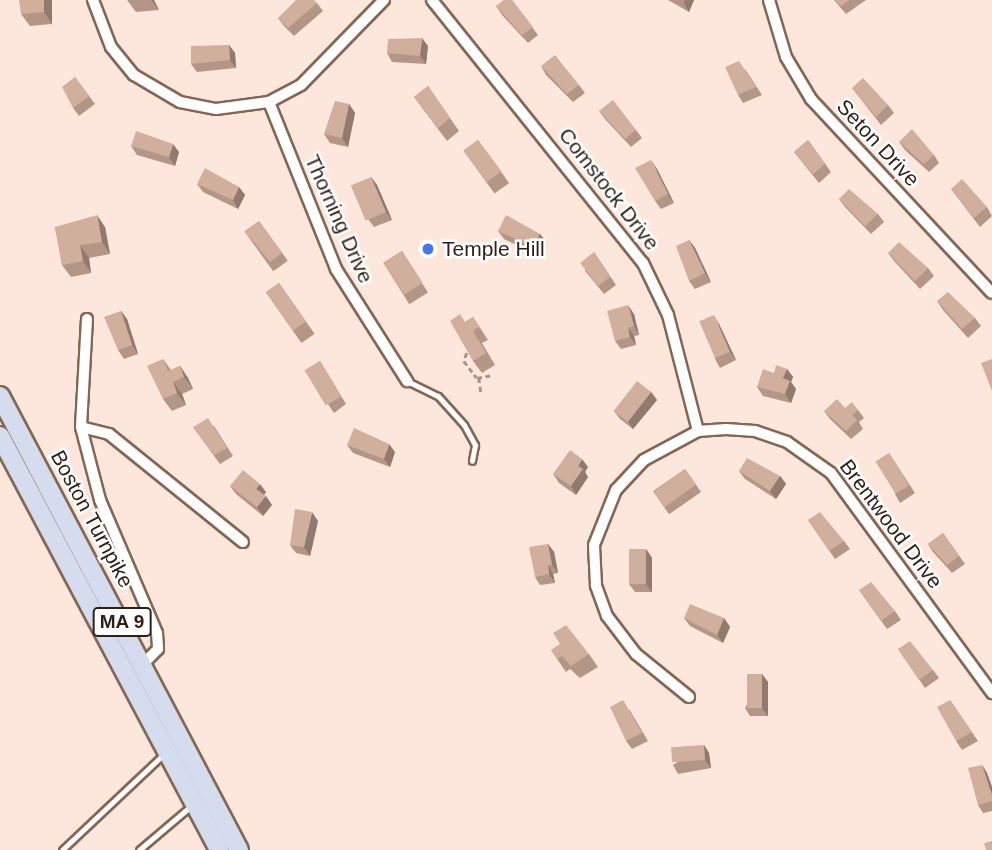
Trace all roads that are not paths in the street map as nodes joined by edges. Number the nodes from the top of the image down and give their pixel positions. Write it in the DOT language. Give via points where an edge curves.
graph roads {
  1 [pos="93,0"];
  2 [pos="384,0"];
  3 [pos="432,0"];
  4 [pos="769,0"];
  5 [pos="269,102"];
  6 [pos="992,293"];
  7 [pos="87,320"];
  8 [pos="407,381"];
  9 [pos="0,396"];
  10 [pos="81,427"];
  11 [pos="698,431"];
  12 [pos="0,436"];
  13 [pos="472,461"];
  14 [pos="243,542"];
  15 [pos="144,663"];
  16 [pos="992,693"];
  17 [pos="689,697"];
  18 [pos="168,751"];
  19 [pos="195,803"];
  20 [pos="62,850"];
  21 [pos="139,850"];
  22 [pos="219,850"];
  23 [pos="239,850"];
  1 -- 5 [label="street" via="111,47 134,75 164,95 216,109"];
  2 -- 5 [label="street" via="314,73"];
  3 -- 11 [label="street, Comstock Drive" via="643,263 668,314"];
  4 -- 6 [label="street, Seton Drive" via="786,57 811,99"];
  5 -- 8 [label="street, Thorning Drive" via="342,282"];
  7 -- 10 [label="street"];
  8 -- 13 [label="lane" via="439,396 464,425 474,442"];
  9 -- 15 [label="highway, Boston Turnpike / MA 9"];
  10 -- 14 [label="street" via="109,434"];
  10 -- 15 [label="street" via="100,500 157,633 158,649"];
  11 -- 16 [label="street, Brentwood Drive" via="755,431 812,456 858,505"];
  11 -- 17 [label="street, Brentwood Drive" via="656,452 624,480 602,517 593,560 600,601 616,630 636,654"];
  12 -- 18 [label="highway, Boston Turnpike / MA 9"];
  15 -- 23 [label="highway, Boston Turnpike / MA 9"];
  18 -- 19 [label="highway, Boston Turnpike / MA 9"];
  18 -- 20 [label="lane"];
  19 -- 21 [label="lane"];
  19 -- 22 [label="highway, Boston Turnpike / MA 9"];
}
